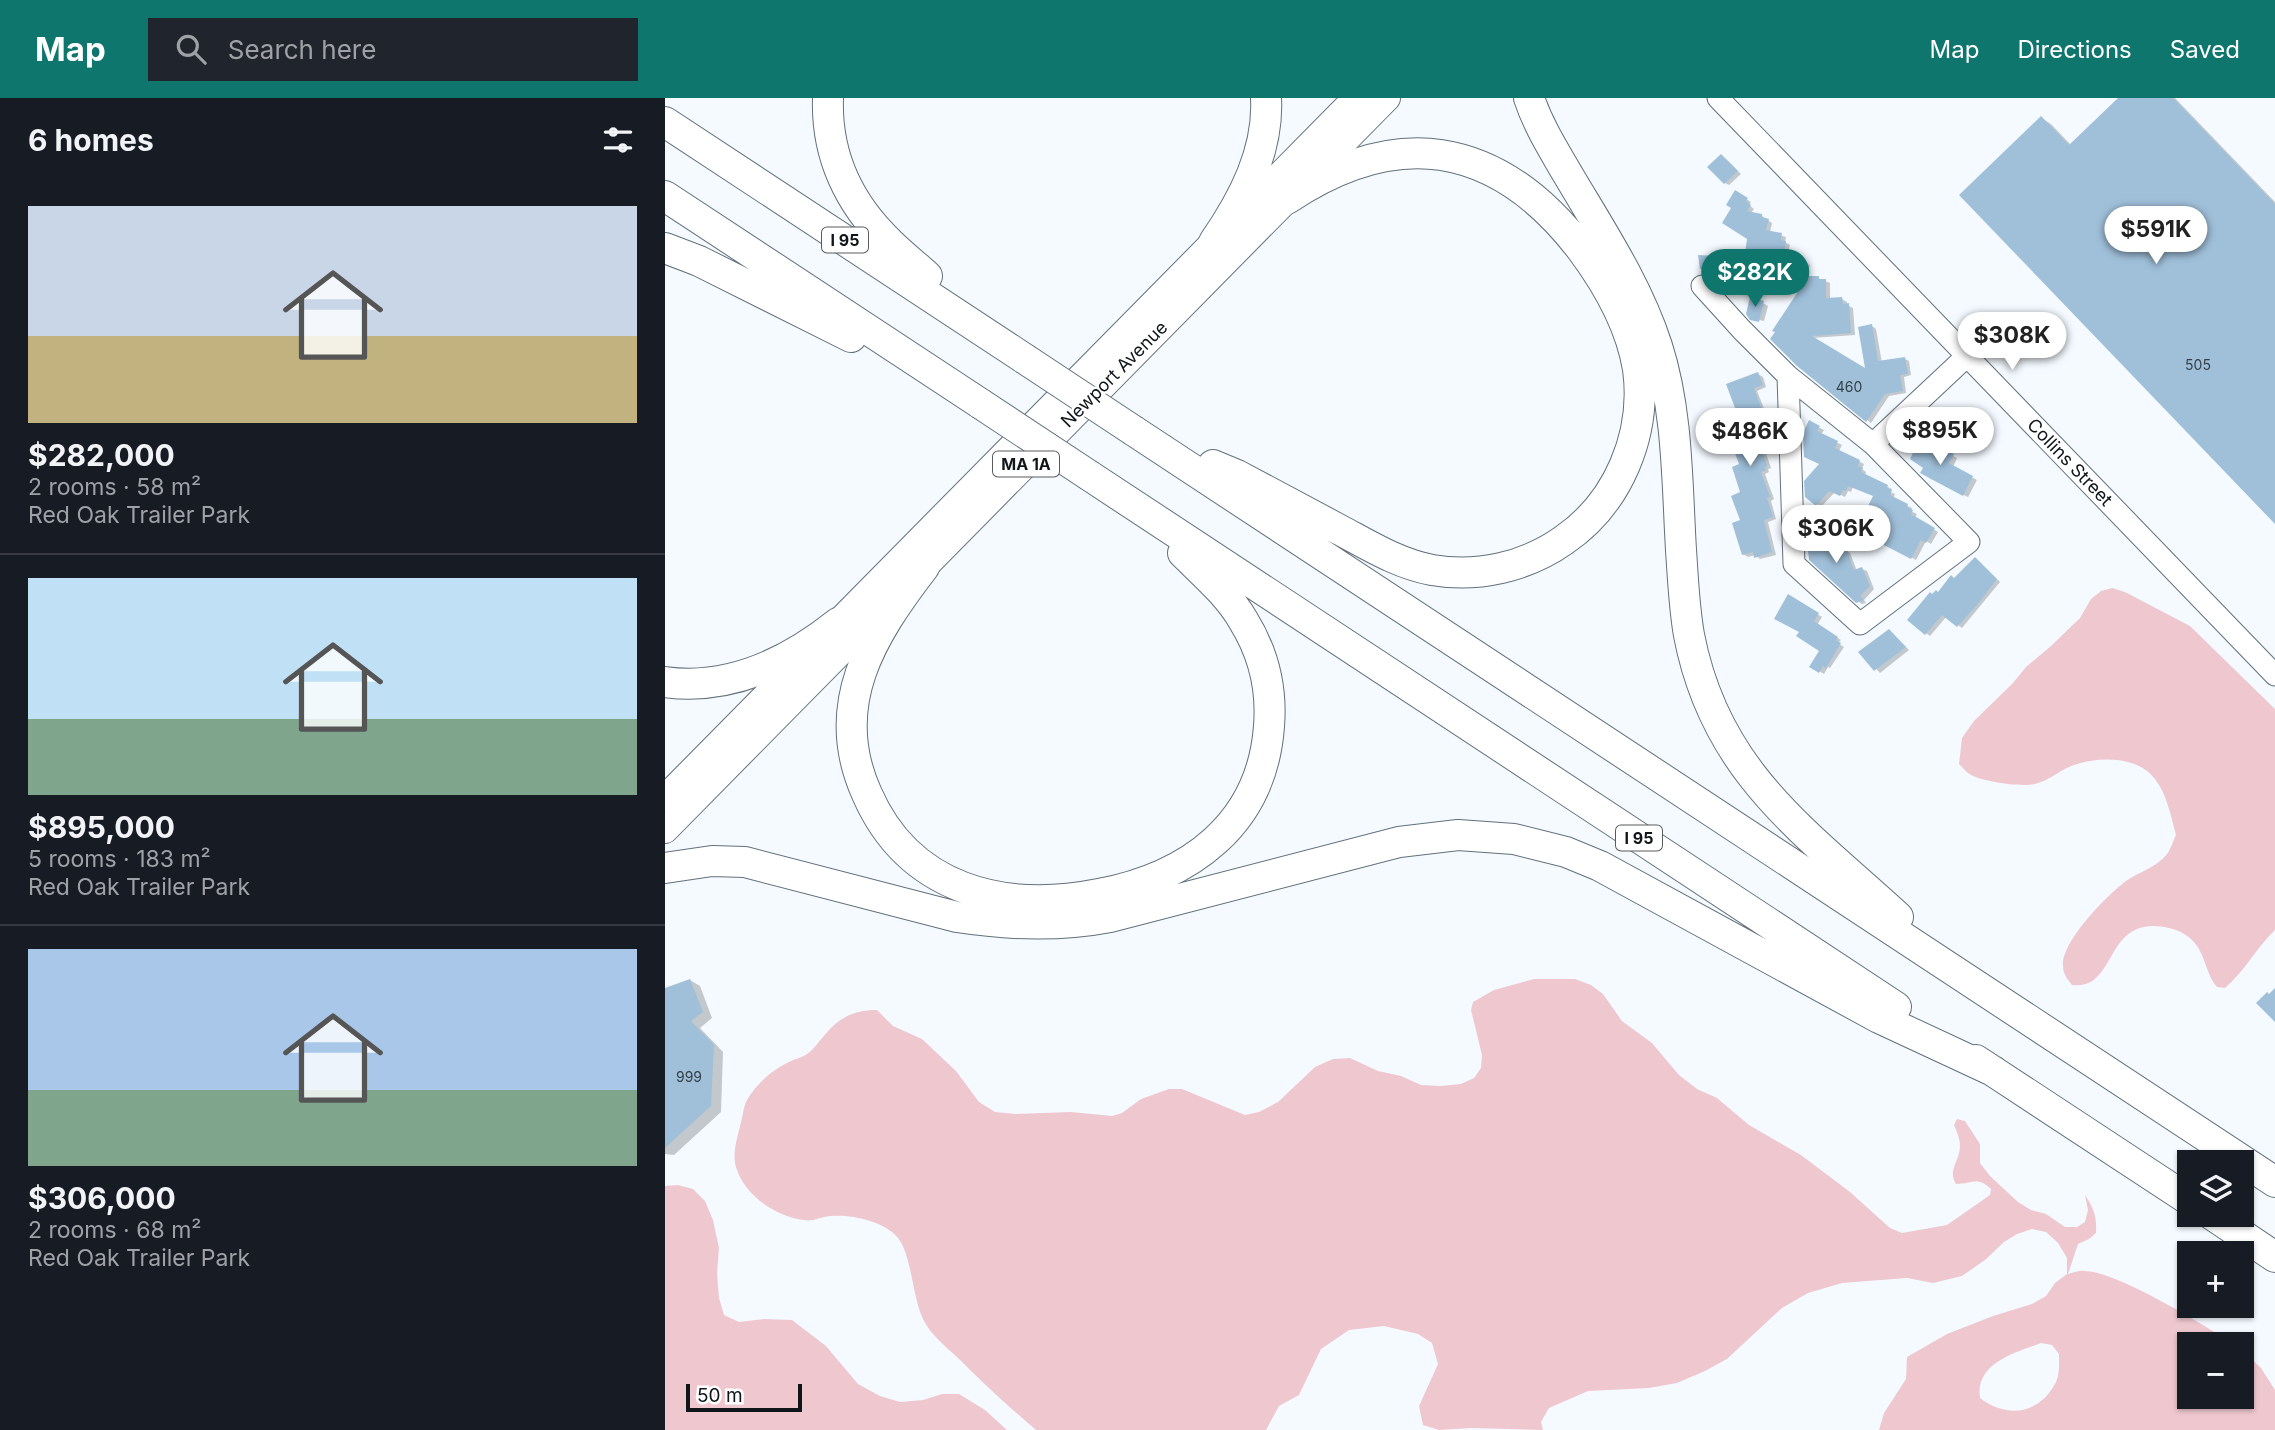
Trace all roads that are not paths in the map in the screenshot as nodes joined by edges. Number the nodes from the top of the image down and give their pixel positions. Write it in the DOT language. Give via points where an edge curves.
graph roads {
  1 [pos="828,98"];
  2 [pos="1265,98"];
  3 [pos="1356,98"];
  4 [pos="1387,98"];
  5 [pos="1529,98"];
  6 [pos="1719,98"];
  7 [pos="665,122"];
  8 [pos="665,196"];
  9 [pos="1287,199"];
  10 [pos="1214,242"];
  11 [pos="665,248"];
  12 [pos="1702,286"];
  13 [pos="973,324"];
  14 [pos="1967,356"];
  15 [pos="937,376"];
  16 [pos="1788,376"];
  17 [pos="1134,431"];
  18 [pos="1873,444"];
  19 [pos="1138,508"];
  20 [pos="924,567"];
  21 [pos="838,622"];
  22 [pos="2275,675"];
  23 [pos="665,682"];
  24 [pos="665,798"];
  25 [pos="665,830"];
  26 [pos="665,868"];
  27 [pos="1965,978"];
  28 [pos="1993,1071"];
  29 [pos="2275,1182"];
  30 [pos="2177,1192"];
  31 [pos="2230,1227"];
  32 [pos="2275,1257"];
  1 -- 13 [label="highway" via="832,150 856,203 880,233"];
  2 -- 10 [label="highway" via="1263,132 1253,171"];
  3 -- 10 [label="main road, Newport Avenue / MA 1A"];
  4 -- 9 [label="main road, Newport Avenue / MA 1A"];
  5 -- 27 [label="highway" via="1629,280 1658,349 1672,420 1689,633 1700,679 1723,732 1754,778 1801,831"];
  6 -- 14 [label="street, Collins Street"];
  7 -- 13 [label="highway, I 95"];
  8 -- 15 [label="highway, I 95"];
  9 -- 17 [label="highway" via="1350,166 1421,153 1485,167 1535,200 1592,264 1631,342 1638,370 1639,411 1630,451 1615,486 1581,527 1537,556 1491,570 1443,571 1390,556 1237,475"];
  9 -- 20 [label="main road, Newport Avenue / MA 1A"];
  10 -- 21 [label="main road, Newport Avenue / MA 1A"];
  11 -- 15 [label="highway"];
  12 -- 16 [label="street"];
  13 -- 17 [label="highway, I 95, bridge"];
  14 -- 18 [label="street"];
  14 -- 22 [label="street, Collins Street"];
  15 -- 19 [label="highway, I 95, bridge"];
  16 -- 18 [label="street"];
  16 -- 18 [label="street" via="1794,565 1860,624 1969,542"];
  17 -- 27 [label="highway, I 95"];
  19 -- 20 [label="highway" via="1242,617 1263,666 1270,719 1260,772 1231,824 1191,861 1128,888 1055,900 1008,900 978,894 930,870 883,824 856,767 853,702 874,640"];
  19 -- 28 [label="highway, I 95"];
  20 -- 25 [label="main road, Newport Avenue / MA 1A"];
  21 -- 23 [label="highway" via="790,656 751,673 708,683"];
  21 -- 24 [label="main road, Newport Avenue / MA 1A"];
  26 -- 28 [label="highway" via="712,860 745,862 957,917 1044,925 1111,916 1399,842 1458,835 1514,839 1600,866 1879,1018"];
  27 -- 29 [label="highway, I 95"];
  28 -- 30 [label="highway, I 95"];
  31 -- 32 [label="highway"];
}
